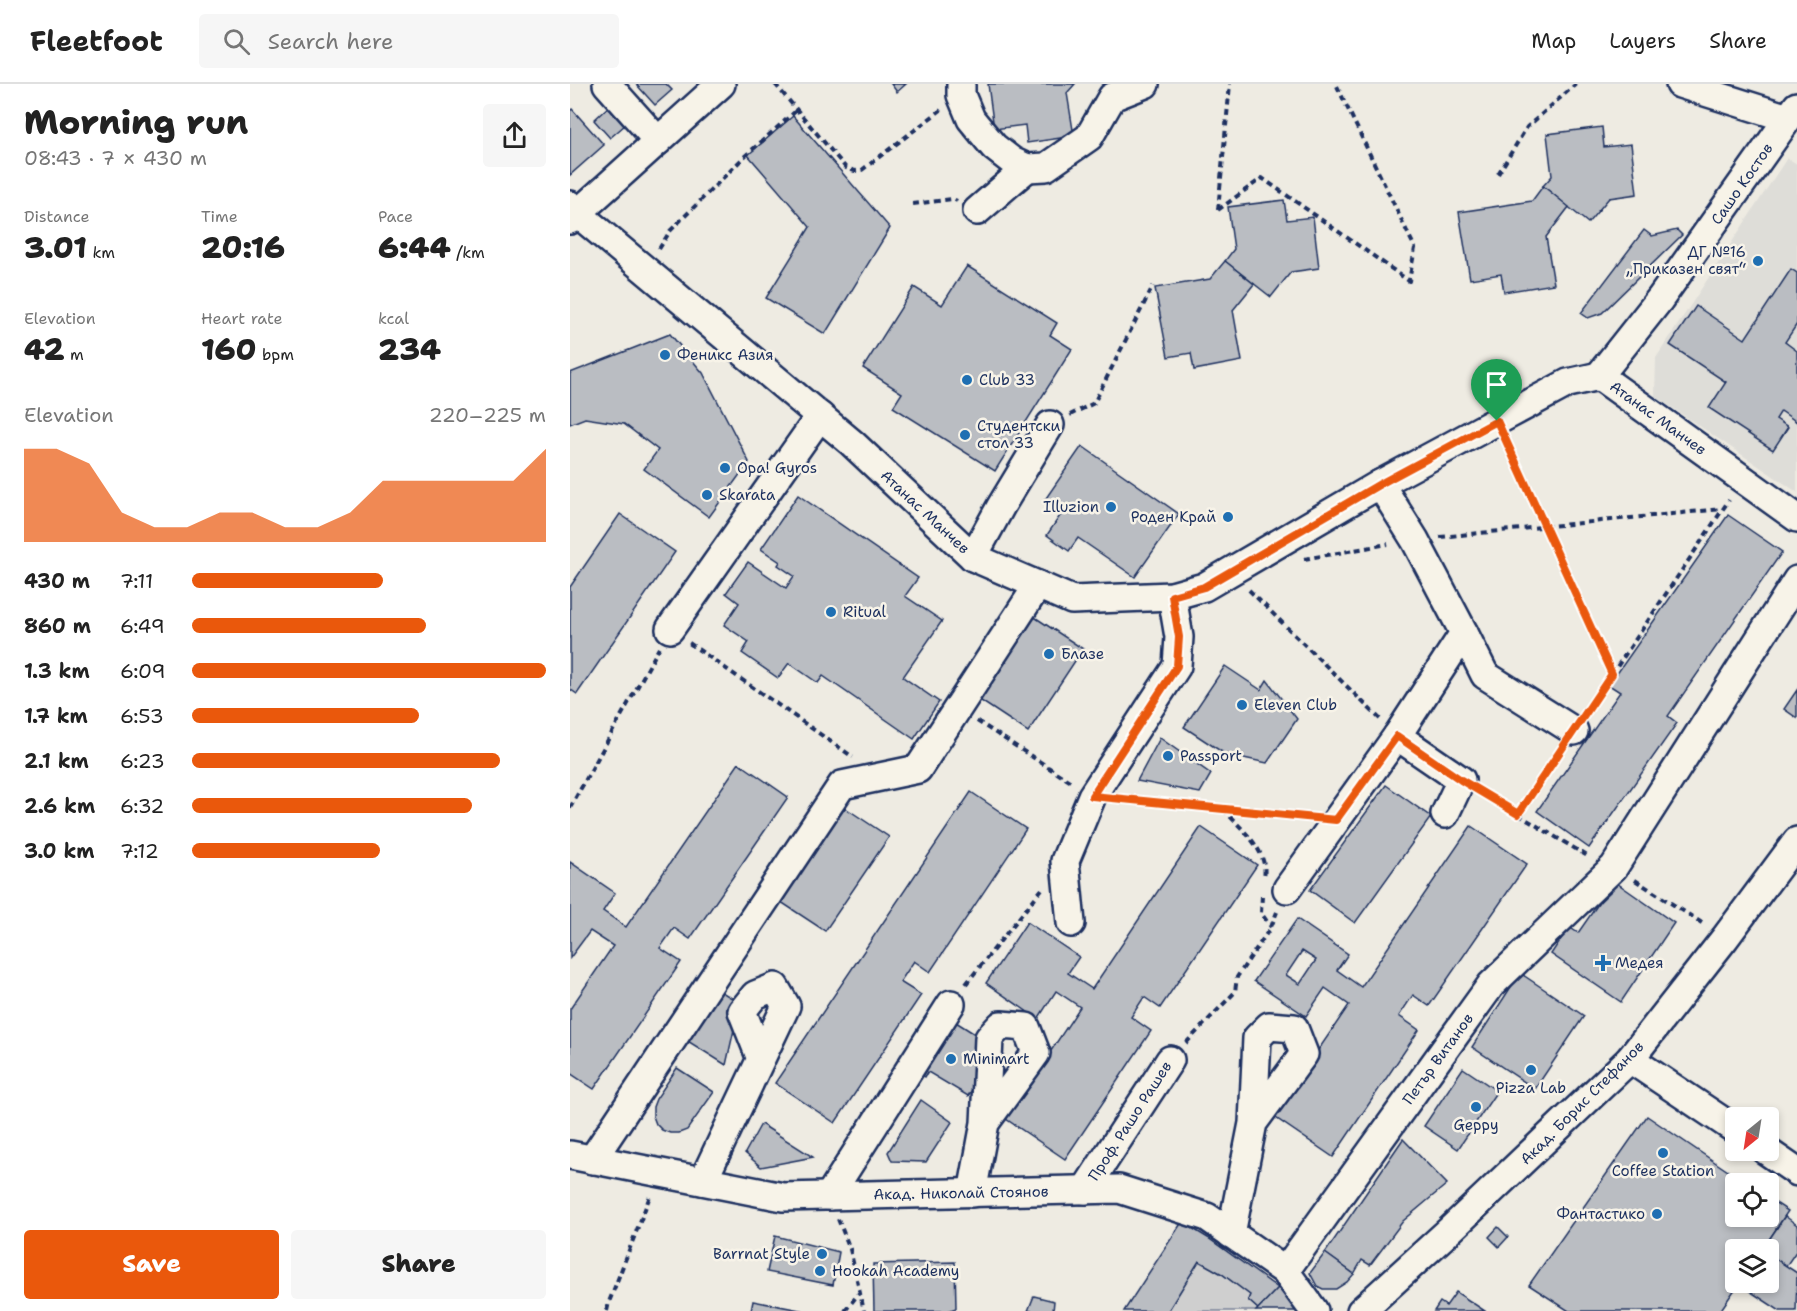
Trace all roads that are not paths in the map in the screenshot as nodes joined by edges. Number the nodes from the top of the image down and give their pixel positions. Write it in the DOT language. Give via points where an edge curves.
graph roads {
  1 [pos="607,84"];
  2 [pos="721,84"];
  3 [pos="1145,84"];
  4 [pos="1680,84"];
  5 [pos="961,89"];
  6 [pos="1793,112"];
  7 [pos="658,141"];
  8 [pos="1027,168"];
  9 [pos="977,211"];
  10 [pos="572,213"];
  11 [pos="1599,376"];
  12 [pos="820,416"];
  13 [pos="1050,425"];
  14 [pos="1380,484"];
  15 [pos="1797,518"];
  16 [pos="973,557"];
  17 [pos="1797,580"];
  18 [pos="1038,585"];
  19 [pos="1172,596"];
  20 [pos="669,629"];
  21 [pos="1464,633"];
  22 [pos="1574,731"];
  23 [pos="1397,736"];
  24 [pos="1445,814"];
  25 [pos="1797,842"];
  26 [pos="1271,886"];
  27 [pos="1071,923"];
  28 [pos="951,1004"];
  29 [pos="761,1059"];
  30 [pos="1630,1059"];
  31 [pos="1170,1060"];
  32 [pos="985,1123"];
  33 [pos="1725,1123"];
  34 [pos="1253,1124"];
  35 [pos="581,1158"];
  36 [pos="1779,1160"];
  37 [pos="1797,1172"];
  38 [pos="703,1181"];
  39 [pos="1085,1190"];
  40 [pos="972,1193"];
  41 [pos="829,1196"];
  42 [pos="1231,1234"];
  43 [pos="1285,1271"];
  44 [pos="1314,1311"];
  45 [pos="1361,1311"];
  1 -- 7 [label="street"];
  2 -- 7 [label="street"];
  3 -- 8 [label="street" via="1112,97 1089,137 1046,167"];
  4 -- 6 [label="street"];
  5 -- 8 [label="street" via="970,118 994,147"];
  6 -- 11 [label="street, Сашо Костов" via="1660,299"];
  7 -- 10 [label="street"];
  8 -- 9 [label="street"];
  10 -- 12 [label="street, Атанас Манчев"];
  11 -- 14 [label="street, Атанас Манчев" via="1568,383"];
  11 -- 15 [label="street, Атанас Манчев"];
  12 -- 16 [label="street, Атанас Манчев"];
  12 -- 20 [label="street"];
  13 -- 16 [label="street"];
  14 -- 19 [label="street, Атанас Манчев" via="1204,587"];
  14 -- 21 [label="street"];
  16 -- 18 [label="street, Атанас Манчев"];
  17 -- 43 [label="street, Петър Витанов" via="1614,867 1491,985"];
  18 -- 19 [label="street, Атанас Манчев" via="1072,600"];
  18 -- 35 [label="street" via="918,769 842,785"];
  19 -- 27 [label="street" via="1179,637 1177,666 1092,796 1065,861"];
  21 -- 22 [label="street" via="1485,675"];
  21 -- 23 [label="street"];
  23 -- 24 [label="street" via="1461,780"];
  23 -- 26 [label="street" via="1336,820"];
  25 -- 30 [label="street, Акад. Борис Стефанов"];
  28 -- 41 [label="street"];
  29 -- 38 [label="street"];
  30 -- 33 [label="street"];
  30 -- 45 [label="street, Акад. Борис Стефанов"];
  31 -- 39 [label="street, Проф. Рашо Рашев"];
  32 -- 40 [label="street"];
  34 -- 42 [label="street"];
  35 -- 38 [label="street, Акад. Николай Стоянов"];
  36 -- 37 [label="street"];
  38 -- 41 [label="street, Акад. Николай Стоянов" via="783,1197"];
  39 -- 40 [label="street, Акад. Николай Стоянов"];
  39 -- 42 [label="street, Акад. Николай Стоянов" via="1119,1189 1207,1217"];
  40 -- 41 [label="street, Акад. Николай Стоянов"];
  42 -- 43 [label="street, Акад. Николай Стоянов"];
  43 -- 44 [label="street, Акад. Николай Стоянов"];
}
